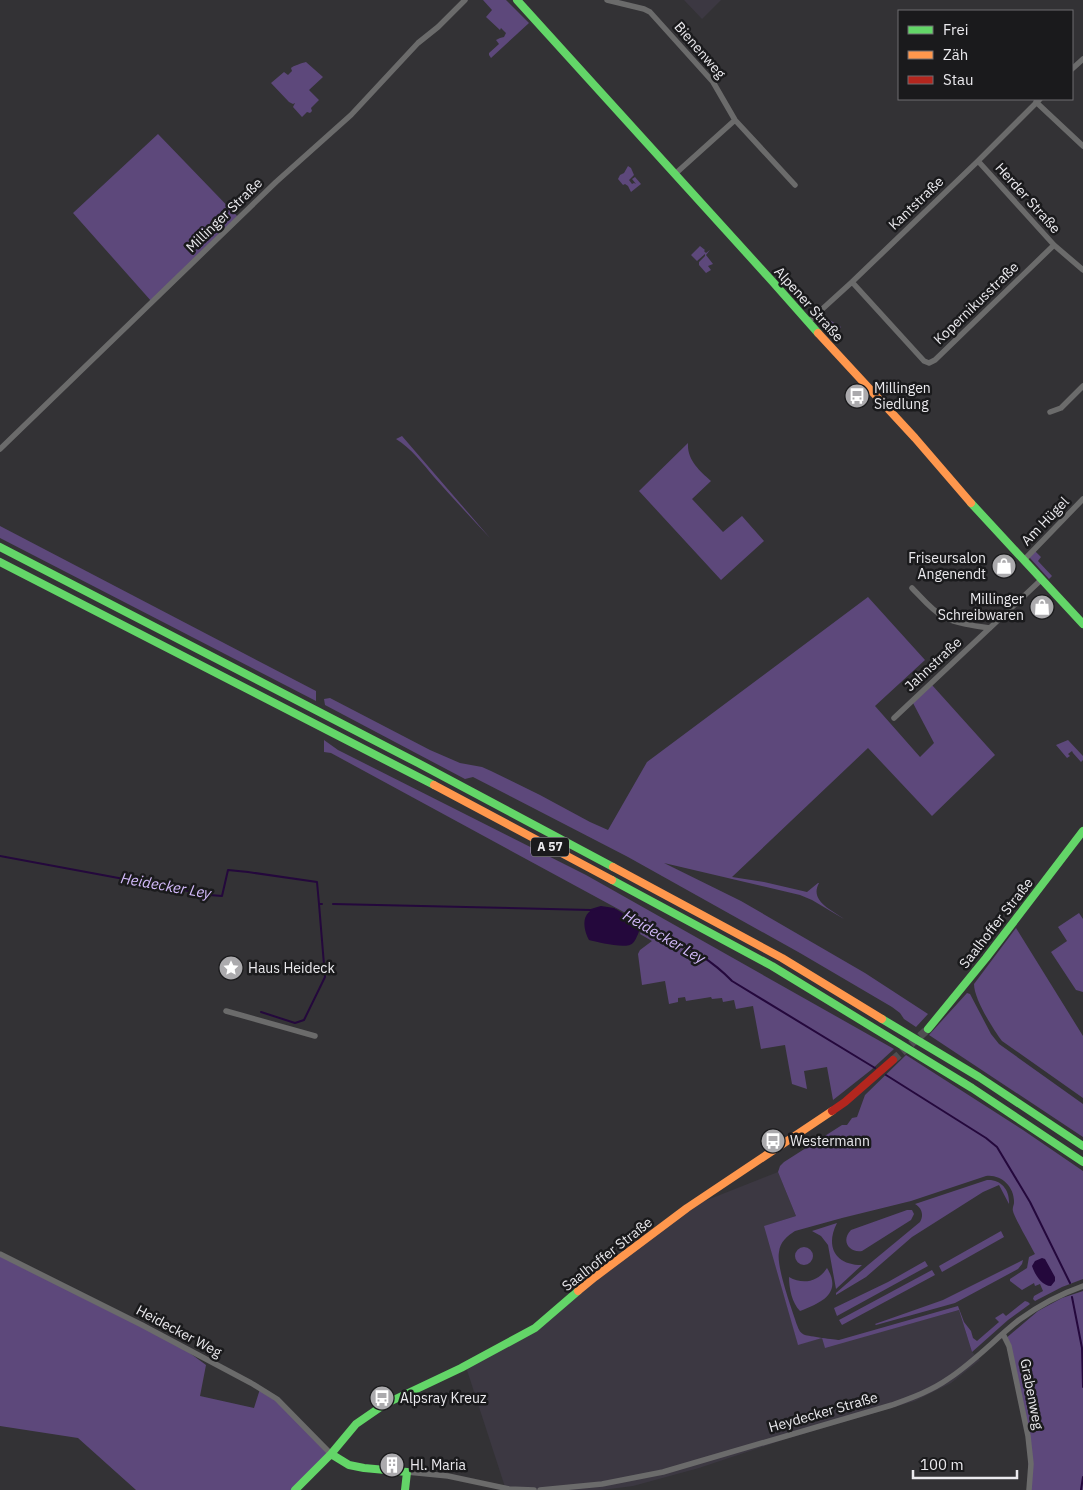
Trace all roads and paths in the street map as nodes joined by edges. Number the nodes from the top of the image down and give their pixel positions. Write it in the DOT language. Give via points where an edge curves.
graph roads {
  1 [pos="465,0"];
  2 [pos="517,0"];
  3 [pos="607,0"];
  4 [pos="1083,59"];
  5 [pos="1073,68"];
  6 [pos="1038,100"];
  7 [pos="735,120"];
  8 [pos="1083,146"];
  9 [pos="978,161"];
  10 [pos="675,174"];
  11 [pos="795,185"];
  12 [pos="1054,246"];
  13 [pos="1083,270"];
  14 [pos="852,282"];
  15 [pos="808,322"];
  16 [pos="1083,386"];
  17 [pos="1050,412"];
  18 [pos="0,449"];
  19 [pos="1083,500"];
  20 [pos="0,547"];
  21 [pos="1024,560"];
  22 [pos="0,562"];
  23 [pos="1042,579"];
  24 [pos="912,588"];
  25 [pos="1083,624"];
  26 [pos="990,628"];
  27 [pos="894,718"];
  28 [pos="1083,831"];
  29 [pos="226,1011"];
  30 [pos="928,1029"];
  31 [pos="315,1036"];
  32 [pos="893,1060"];
  33 [pos="1083,1146"];
  34 [pos="1083,1162"];
  35 [pos="0,1254"];
  36 [pos="1083,1286"];
  37 [pos="1003,1334"];
  38 [pos="330,1454"];
  39 [pos="407,1472"];
  40 [pos="295,1490"];
  41 [pos="405,1490"];
  42 [pos="534,1490"];
  43 [pos="540,1490"];
  44 [pos="1029,1490"];
  1 -- 18 [label="street, Millinger Straße" via="418,43 350,115 276,182"];
  2 -- 10 [label="main road, Alpener Straße"];
  3 -- 7 [label="street, Bienenweg" via="650,12 713,82"];
  4 -- 5 [label="street"];
  6 -- 8 [label="street"];
  6 -- 9 [label="street, Kantstraße"];
  7 -- 10 [label="street"];
  7 -- 11 [label="street, Bienenweg"];
  9 -- 12 [label="street, Herder Straße"];
  9 -- 14 [label="street, Kantstraße"];
  10 -- 15 [label="main road, Alpener Straße"];
  12 -- 13 [label="street, Herder Straße"];
  12 -- 14 [label="street, Kopernikusstraße" via="929,363"];
  14 -- 15 [label="street, Kantstraße"];
  15 -- 21 [label="main road, Alpener Straße"];
  16 -- 17 [label="street" via="1060,408"];
  19 -- 21 [label="street, Am Hügel"];
  20 -- 33 [label="main road, A 57" via="418,763 782,958 979,1077"];
  21 -- 23 [label="main road, Alpener Straße"];
  22 -- 34 [label="main road, A 57" via="410,772 772,966 972,1088"];
  23 -- 25 [label="main road, Alpener Straße"];
  23 -- 26 [label="street, Jahnstraße"];
  24 -- 26 [label="street, Jahnstraße" via="944,617"];
  26 -- 27 [label="street, Jahnstraße"];
  28 -- 30 [label="main road, Saalhoffer Straße"];
  29 -- 31 [label="street"];
  32 -- 38 [label="main road, Saalhoffer Straße" via="845,1102 679,1213 535,1328 385,1404 356,1424"];
  35 -- 38 [label="street, Heidecker Weg" via="251,1383 277,1399"];
  36 -- 37 [label="street, Heydecker Straße" via="1045,1303"];
  37 -- 43 [label="street, Heydecker Straße" via="947,1380 892,1405 654,1474 602,1484"];
  37 -- 44 [label="street, Grabenweg" via="1009,1346 1028,1436"];
  38 -- 39 [label="main road" via="349,1465"];
  38 -- 40 [label="main road"];
  39 -- 41 [label="main road"];
  39 -- 42 [label="street" via="448,1476 509,1489"];
}
